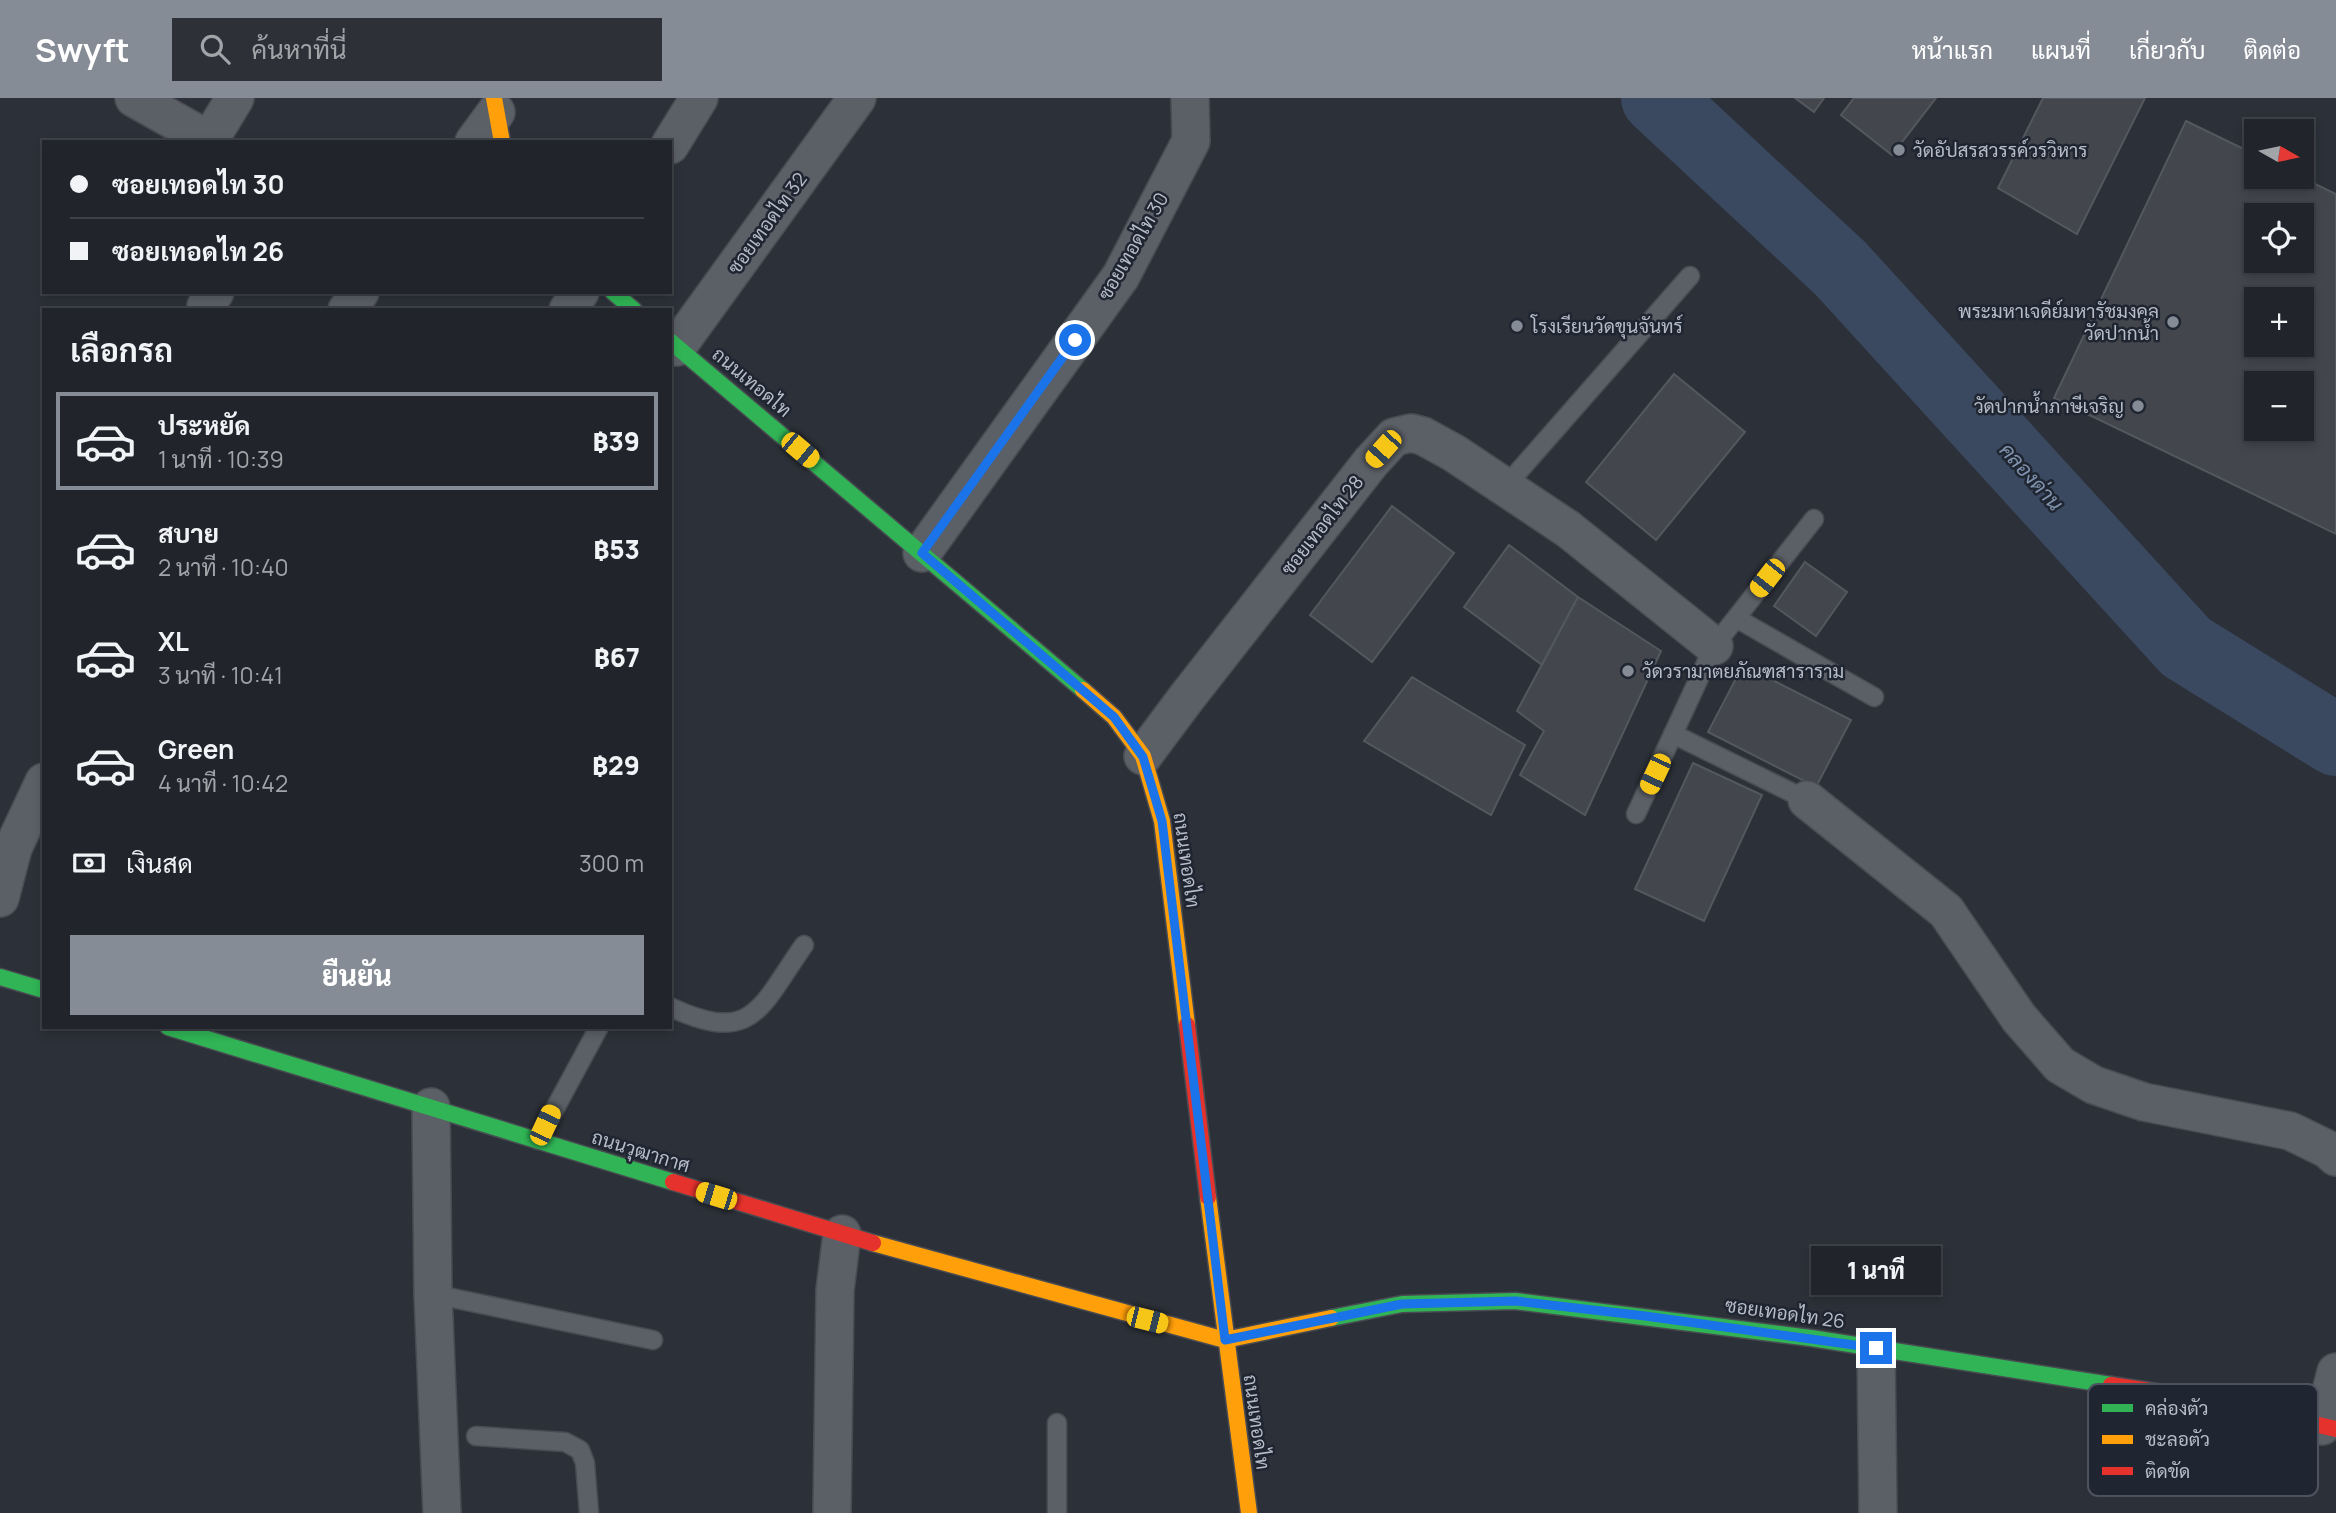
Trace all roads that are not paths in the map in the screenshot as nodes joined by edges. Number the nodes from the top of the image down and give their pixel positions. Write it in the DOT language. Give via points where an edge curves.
graph roads {
  1 [pos="134,98"];
  2 [pos="235,98"];
  3 [pos="699,98"];
  4 [pos="857,98"];
  5 [pos="1190,98"];
  6 [pos="497,117"];
  7 [pos="211,140"];
  8 [pos="476,140"];
  9 [pos="672,142"];
  10 [pos="1690,276"];
  11 [pos="615,294"];
  12 [pos="632,308"];
  13 [pos="674,344"];
  14 [pos="1504,488"];
  15 [pos="1814,519"];
  16 [pos="922,553"];
  17 [pos="1725,632"];
  18 [pos="1874,697"];
  19 [pos="1673,734"];
  20 [pos="1143,757"];
  21 [pos="42,788"];
  22 [pos="1807,800"];
  23 [pos="1636,814"];
  24 [pos="19,851"];
  25 [pos="0,898"];
  26 [pos="804,945"];
  27 [pos="0,977"];
  28 [pos="42,989"];
  29 [pos="672,1008"];
  30 [pos="175,1029"];
  31 [pos="598,1029"];
  32 [pos="431,1107"];
  33 [pos="538,1140"];
  34 [pos="2336,1157"];
  35 [pos="842,1234"];
  36 [pos="433,1294"];
  37 [pos="653,1340"];
  38 [pos="1225,1340"];
  39 [pos="1876,1348"];
  40 [pos="2336,1372"];
  41 [pos="2106,1384"];
  42 [pos="1057,1423"];
  43 [pos="2329,1427"];
  44 [pos="476,1436"];
  45 [pos="442,1513"];
  46 [pos="589,1513"];
  47 [pos="832,1513"];
  48 [pos="1057,1513"];
  49 [pos="1249,1513"];
  50 [pos="1878,1513"];
  1 -- 7 [label="street"];
  2 -- 7 [label="street"];
  3 -- 9 [label="street"];
  4 -- 13 [label="street, ซอยเทอดไท 32"];
  5 -- 16 [label="street, ซอยเทอดไท 30" via="1191,141 1121,276"];
  6 -- 8 [label="street"];
  10 -- 14 [label="lane"];
  11 -- 12 [label="main road"];
  13 -- 16 [label="main road, ถนนเทอดไท"];
  14 -- 17 [label="street, ซอยเทอดไท 28"];
  14 -- 20 [label="street, ซอยเทอดไท 28" via="1423,436 1394,437"];
  15 -- 17 [label="lane"];
  16 -- 20 [label="main road, ถนนเทอดไท" via="1114,717"];
  17 -- 18 [label="lane"];
  17 -- 19 [label="lane"];
  19 -- 22 [label="lane"];
  19 -- 23 [label="lane"];
  20 -- 38 [label="main road, ถนนเทอดไท" via="1162,821"];
  21 -- 24 [label="street"];
  22 -- 34 [label="street" via="1946,911 2019,1018 2060,1065 2094,1085 2144,1102 2290,1131"];
  24 -- 25 [label="street"];
  26 -- 29 [label="lane" via="756,1014 734,1024 698,1020"];
  27 -- 28 [label="main road"];
  30 -- 32 [label="main road, ถนนวุฒากาศ"];
  31 -- 33 [label="lane"];
  32 -- 33 [label="main road, ถนนวุฒากาศ"];
  32 -- 36 [label="street"];
  33 -- 35 [label="main road, ถนนวุฒากาศ"];
  35 -- 38 [label="main road, ถนนวุฒากาศ"];
  35 -- 47 [label="street" via="835,1290"];
  36 -- 37 [label="lane"];
  36 -- 45 [label="street"];
  38 -- 39 [label="main road, ซอยเทอดไท 26" via="1402,1304 1516,1301"];
  38 -- 49 [label="main road, ถนนเทอดไท"];
  39 -- 41 [label="main road, ซอยเทอดไท 26"];
  39 -- 50 [label="street"];
  40 -- 43 [label="street"];
  42 -- 48 [label="lane"];
  44 -- 46 [label="lane" via="565,1442 580,1450"];
}
